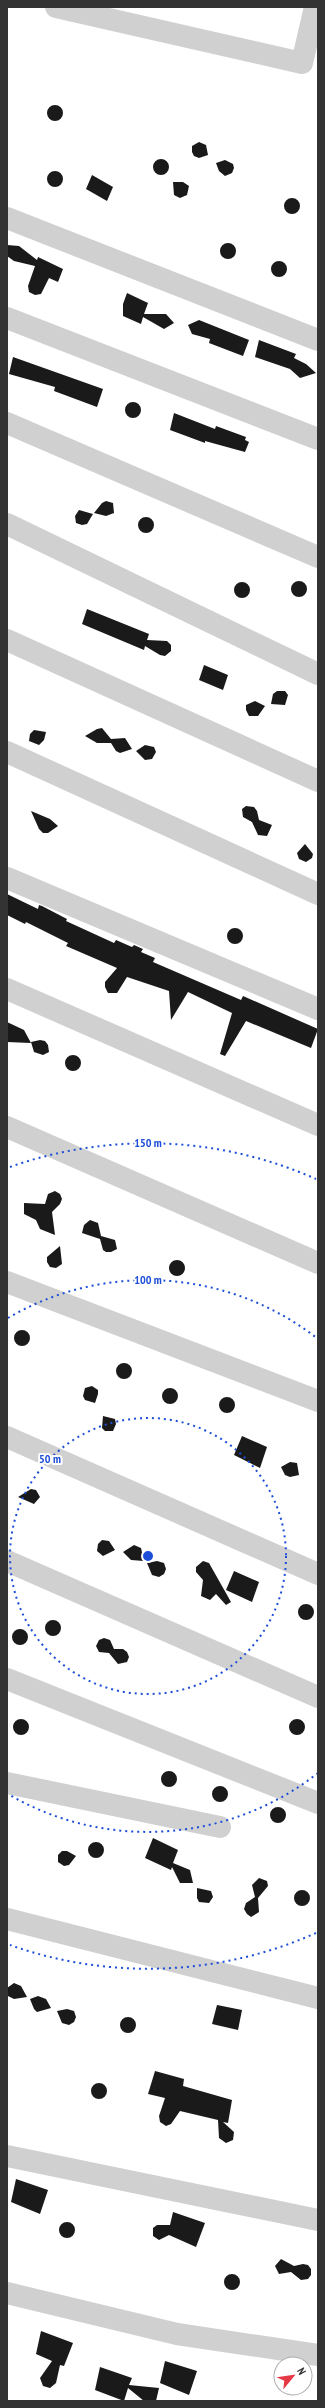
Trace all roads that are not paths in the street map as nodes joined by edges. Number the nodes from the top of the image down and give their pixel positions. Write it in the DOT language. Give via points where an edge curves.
graph roads {
  1 [pos="56,7"];
  2 [pos="315,7"];
  3 [pos="7,218"];
  4 [pos="7,318"];
  5 [pos="318,340"];
  6 [pos="7,423"];
  7 [pos="318,439"];
  8 [pos="7,524"];
  9 [pos="318,557"];
  10 [pos="7,640"];
  11 [pos="318,674"];
  12 [pos="7,752"];
  13 [pos="318,781"];
  14 [pos="7,878"];
  15 [pos="318,894"];
  16 [pos="7,989"];
  17 [pos="318,1009"];
  18 [pos="318,1125"];
  19 [pos="7,1128"];
  20 [pos="318,1263"];
  21 [pos="7,1282"];
  22 [pos="318,1401"];
  23 [pos="7,1437"];
  24 [pos="7,1561"];
  25 [pos="318,1574"];
  26 [pos="7,1679"];
  27 [pos="318,1697"];
  28 [pos="7,1783"];
  29 [pos="318,1803"];
  30 [pos="220,1827"];
  31 [pos="7,1919"];
  32 [pos="318,1998"];
  33 [pos="7,2156"];
  34 [pos="318,2220"];
  35 [pos="7,2293"];
  36 [pos="318,2355"];
  1 -- 2 [label="street" via="302,63"];
  3 -- 5 [label="street"];
  4 -- 7 [label="street"];
  6 -- 9 [label="street"];
  8 -- 11 [label="street"];
  10 -- 13 [label="street"];
  12 -- 15 [label="street"];
  14 -- 17 [label="street"];
  16 -- 18 [label="street"];
  19 -- 20 [label="street"];
  21 -- 22 [label="street"];
  23 -- 25 [label="street"];
  24 -- 27 [label="street"];
  26 -- 29 [label="street"];
  28 -- 30 [label="street"];
  31 -- 32 [label="street"];
  33 -- 34 [label="street"];
  35 -- 36 [label="street" via="177,2334"];
}
